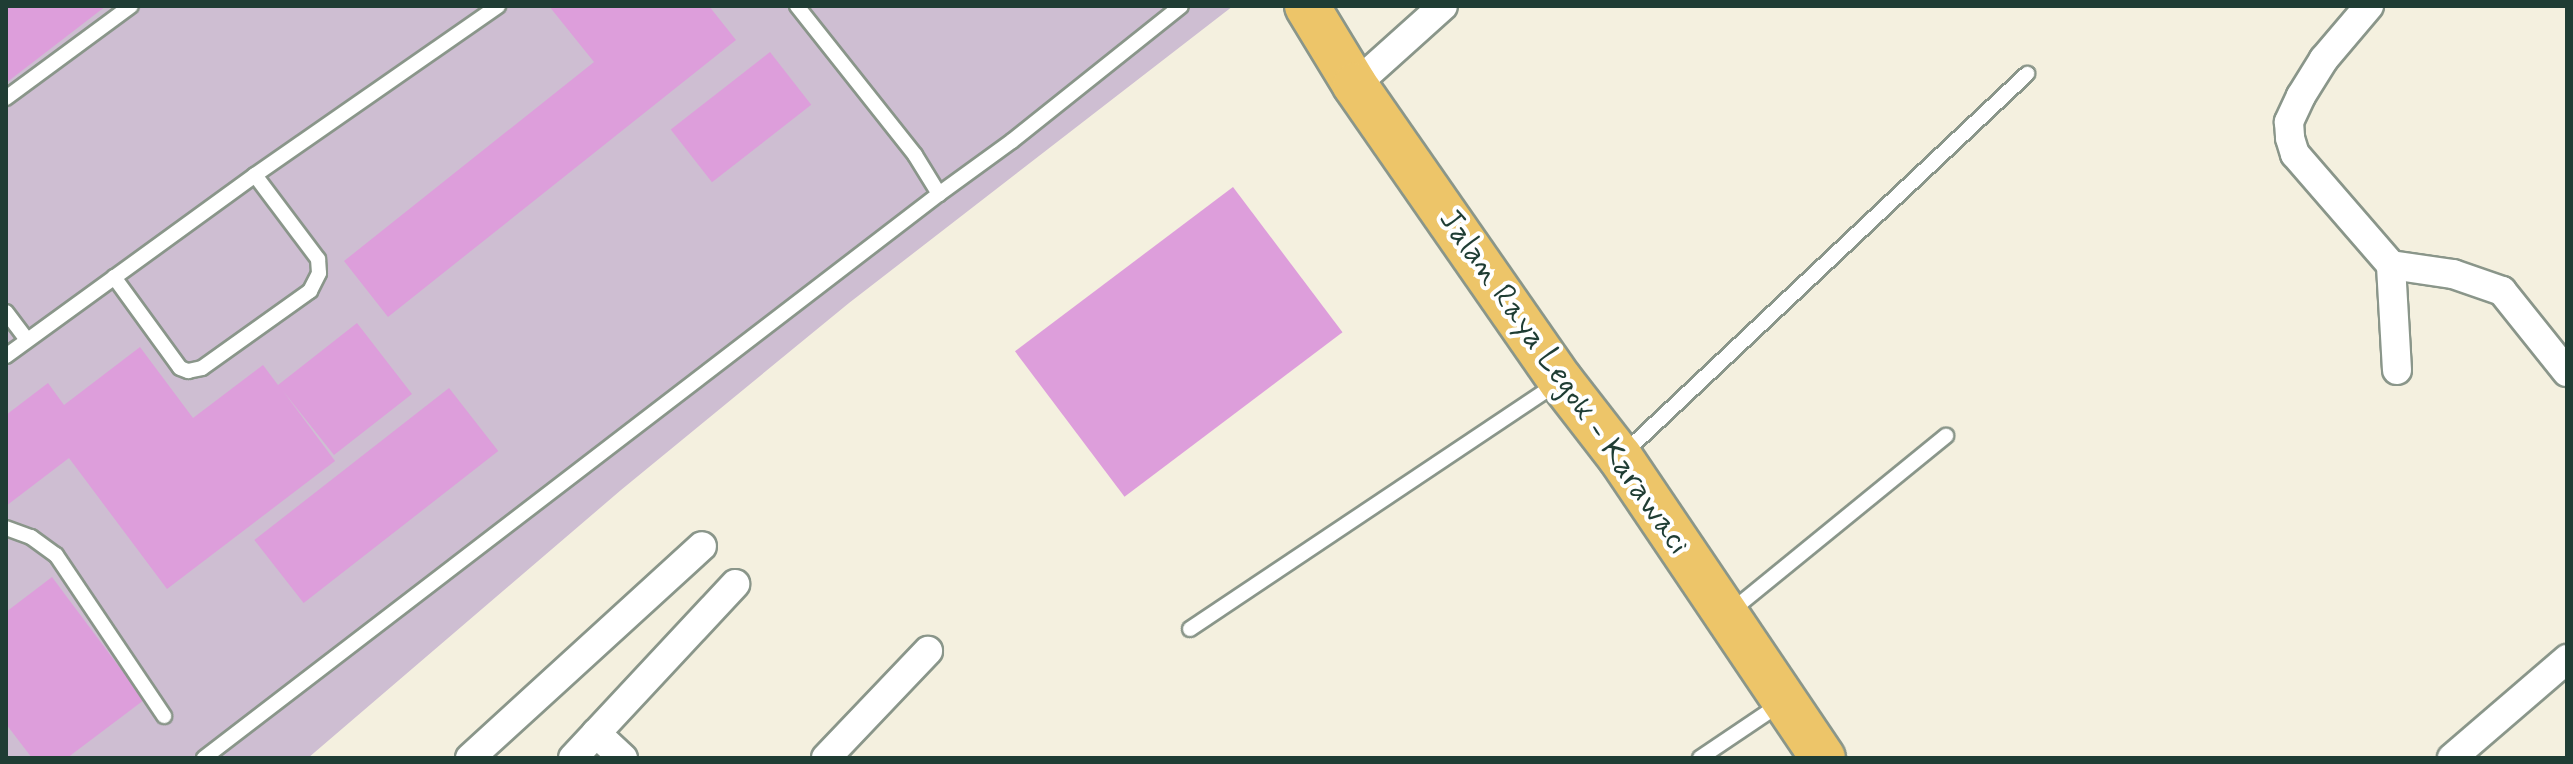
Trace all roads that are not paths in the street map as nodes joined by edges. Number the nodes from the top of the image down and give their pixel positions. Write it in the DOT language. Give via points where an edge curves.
graph roads {
  1 [pos="131,6"];
  2 [pos="498,6"];
  3 [pos="797,6"];
  4 [pos="1181,6"];
  5 [pos="1307,6"];
  6 [pos="1443,6"];
  7 [pos="2369,6"];
  8 [pos="2027,74"];
  9 [pos="1355,85"];
  10 [pos="6,98"];
  11 [pos="255,175"];
  12 [pos="939,194"];
  13 [pos="2391,265"];
  14 [pos="114,277"];
  15 [pos="6,312"];
  16 [pos="27,340"];
  17 [pos="6,356"];
  18 [pos="2397,370"];
  19 [pos="2567,372"];
  20 [pos="1561,381"];
  21 [pos="1946,436"];
  22 [pos="1620,457"];
  23 [pos="6,528"];
  24 [pos="702,546"];
  25 [pos="735,584"];
  26 [pos="1727,615"];
  27 [pos="1190,629"];
  28 [pos="928,651"];
  29 [pos="2567,659"];
  30 [pos="1784,702"];
  31 [pos="164,716"];
  32 [pos="596,733"];
  33 [pos="204,758"];
  34 [pos="470,758"];
  35 [pos="573,758"];
  36 [pos="623,758"];
  37 [pos="826,758"];
  38 [pos="1700,758"];
  39 [pos="1823,758"];
  40 [pos="2452,758"];
  1 -- 10 [label="lane"];
  2 -- 11 [label="lane"];
  3 -- 12 [label="lane" via="915,155"];
  4 -- 12 [label="lane"];
  5 -- 9 [label="main road, Jalan Raya Legok - Karawaci"];
  6 -- 9 [label="street"];
  7 -- 13 [label="street" via="2301,96 2289,122 2290,138 2295,154"];
  8 -- 22 [label="lane"];
  9 -- 20 [label="main road, Jalan Raya Legok - Karawaci"];
  11 -- 14 [label="lane"];
  11 -- 14 [label="lane" via="318,259 319,273 310,291 202,368 188,371 180,368"];
  12 -- 33 [label="lane"];
  13 -- 18 [label="street"];
  13 -- 19 [label="street" via="2453,274 2502,291"];
  14 -- 16 [label="lane"];
  15 -- 16 [label="lane"];
  16 -- 17 [label="lane"];
  20 -- 22 [label="main road, Jalan Raya Legok - Karawaci"];
  20 -- 27 [label="lane"];
  21 -- 26 [label="lane"];
  22 -- 26 [label="main road, Jalan Raya Legok - Karawaci"];
  23 -- 31 [label="lane" via="56,555"];
  24 -- 34 [label="street"];
  25 -- 32 [label="street"];
  26 -- 30 [label="main road, Jalan Raya Legok - Karawaci"];
  28 -- 37 [label="street"];
  29 -- 40 [label="street"];
  30 -- 38 [label="lane"];
  30 -- 39 [label="main road, Jalan Raya Legok - Karawaci"];
  32 -- 35 [label="street"];
  32 -- 36 [label="street"];
}
